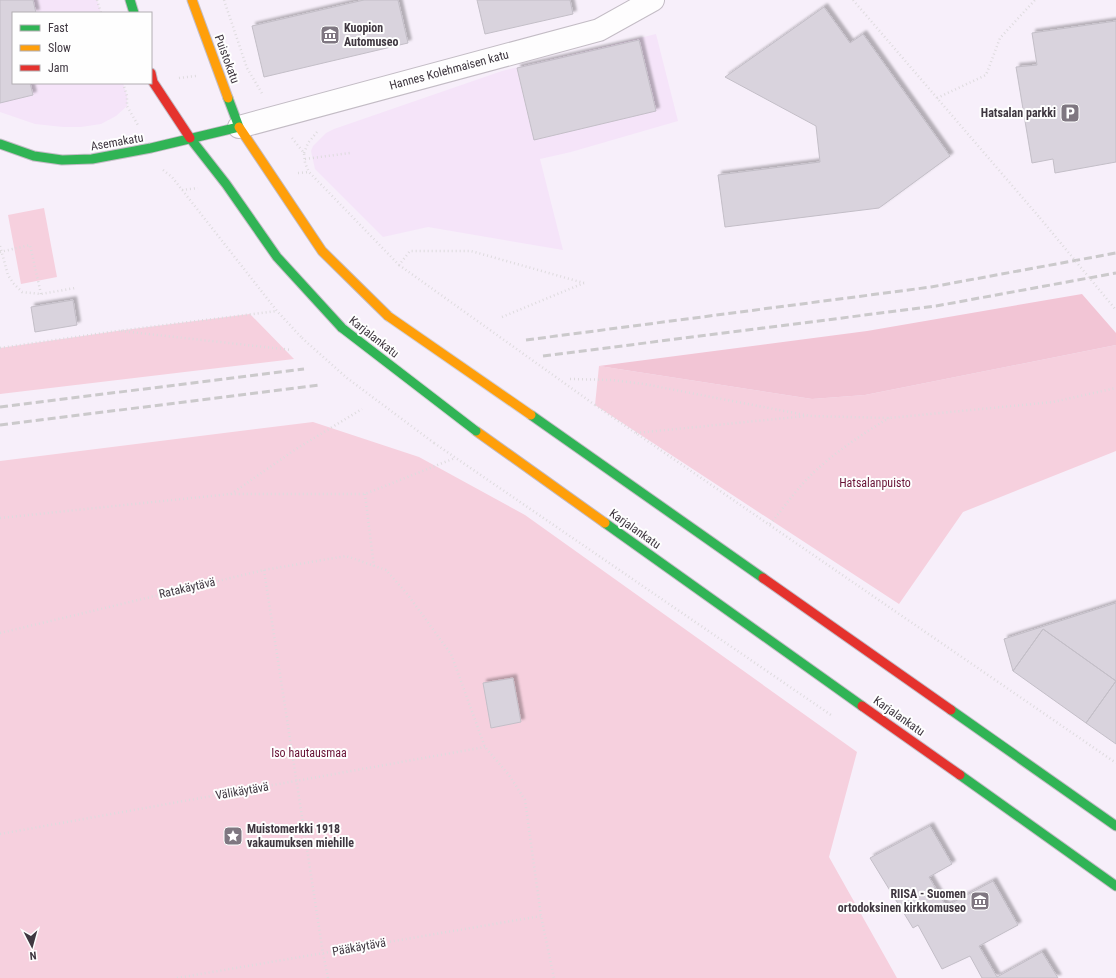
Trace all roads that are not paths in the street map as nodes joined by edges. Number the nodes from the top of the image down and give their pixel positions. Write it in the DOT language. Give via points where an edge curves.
graph roads {
  1 [pos="130,0"];
  2 [pos="192,0"];
  3 [pos="653,0"];
  4 [pos="134,12"];
  5 [pos="152,78"];
  6 [pos="239,127"];
  7 [pos="190,138"];
  8 [pos="0,144"];
  9 [pos="1116,826"];
  10 [pos="1116,886"];
  1 -- 4 [label="main road"];
  2 -- 6 [label="main road, Puistokatu"];
  3 -- 6 [label="street, Hannes Kolehmaisen katu" via="599,30"];
  5 -- 7 [label="main road"];
  6 -- 7 [label="main road, Asemakatu"];
  6 -- 9 [label="main road, bridge" via="322,251 388,316"];
  7 -- 8 [label="main road, Asemakatu" via="92,159 62,160 34,156"];
  7 -- 10 [label="main road, Karjalankatu, bridge" via="277,257 342,328 476,431"];
}
